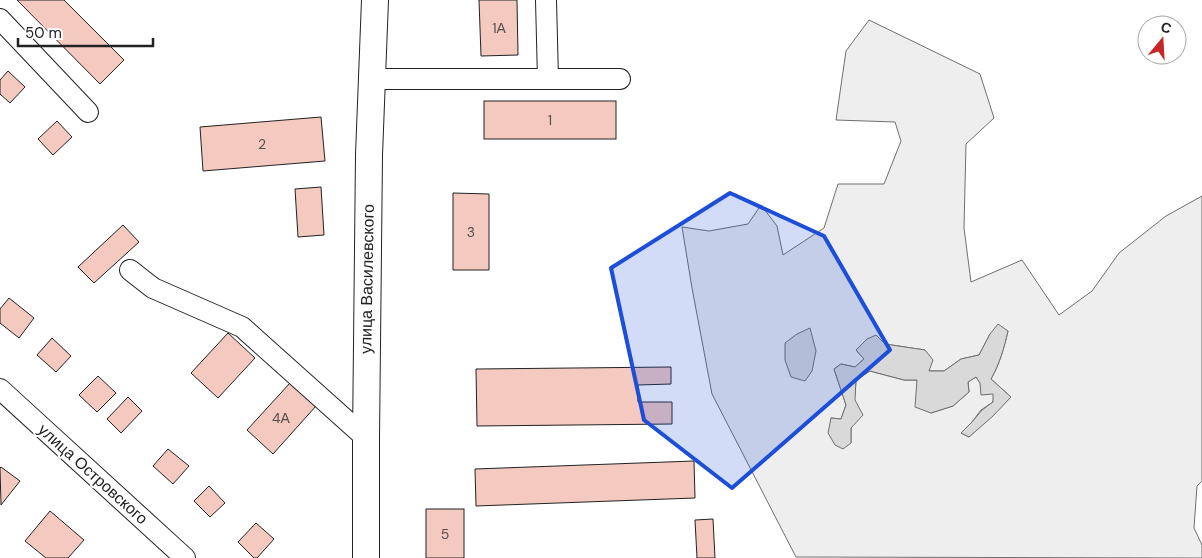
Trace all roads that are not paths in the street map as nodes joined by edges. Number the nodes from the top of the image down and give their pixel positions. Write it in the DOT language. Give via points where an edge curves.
graph roads {
  1 [pos="375,0"];
  2 [pos="546,0"];
  3 [pos="0,19"];
  4 [pos="372,79"];
  5 [pos="548,79"];
  6 [pos="620,79"];
  7 [pos="88,112"];
  8 [pos="130,270"];
  9 [pos="0,389"];
  10 [pos="366,438"];
  11 [pos="185,558"];
  12 [pos="366,558"];
  1 -- 4 [label="main road, улица Василевского"];
  2 -- 5 [label="street"];
  3 -- 7 [label="street"];
  4 -- 5 [label="street"];
  4 -- 10 [label="main road, улица Василевского"];
  5 -- 6 [label="street"];
  8 -- 10 [label="street" via="153,288 242,327"];
  9 -- 11 [label="street, улица Островского"];
  10 -- 12 [label="main road, улица Василевского"];
}
